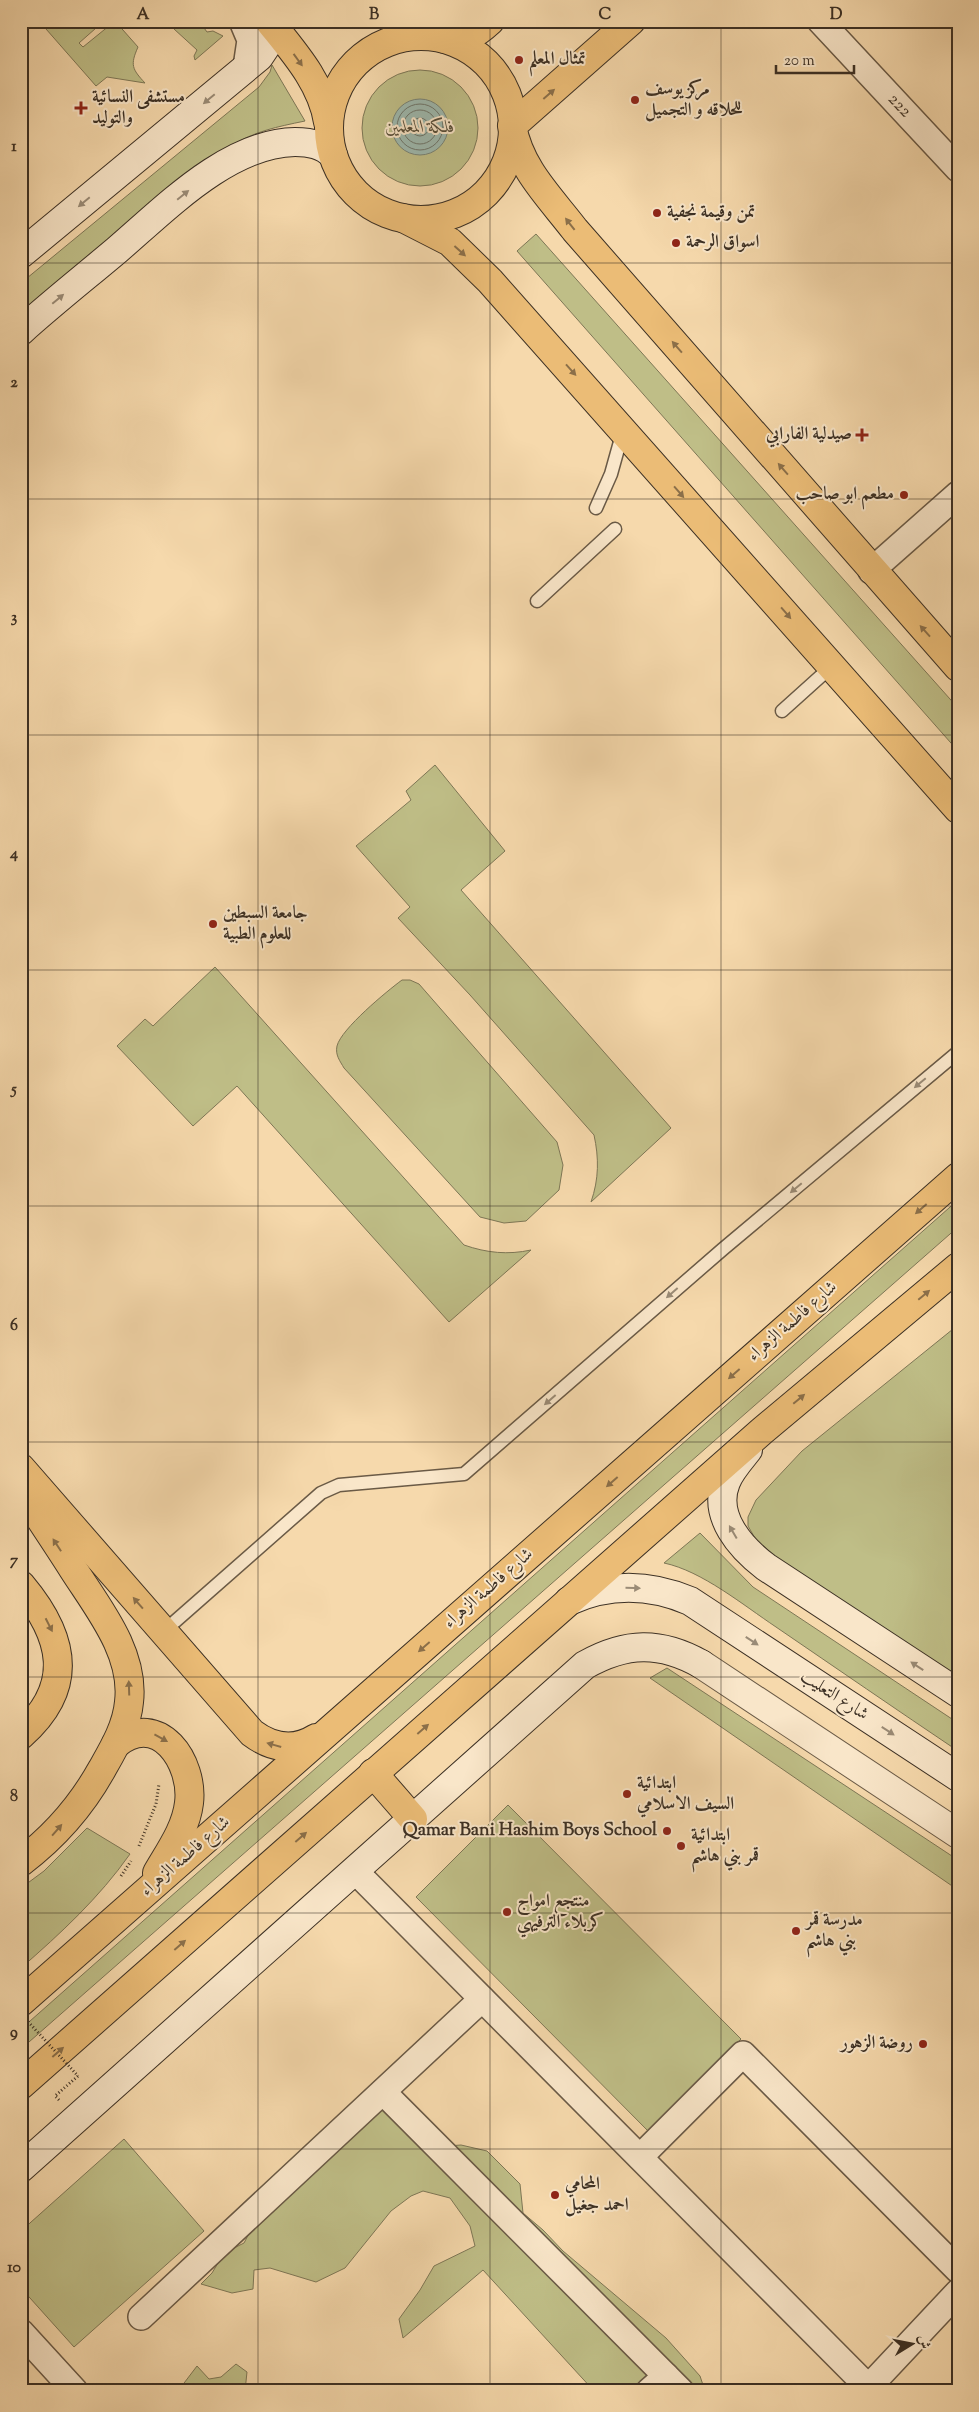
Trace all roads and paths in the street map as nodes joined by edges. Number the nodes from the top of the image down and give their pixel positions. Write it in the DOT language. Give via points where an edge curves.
graph roads {
  1 [pos="242,21"];
  2 [pos="268,21"];
  3 [pos="392,21"];
  4 [pos="490,21"];
  5 [pos="631,21"];
  6 [pos="820,21"];
  7 [pos="436,37"];
  8 [pos="246,67"];
  9 [pos="329,124"];
  10 [pos="512,126"];
  11 [pos="333,155"];
  12 [pos="958,169"];
  13 [pos="403,218"];
  14 [pos="21,254"];
  15 [pos="21,331"];
  16 [pos="623,429"];
  17 [pos="958,494"];
  18 [pos="596,508"];
  19 [pos="616,529"];
  20 [pos="871,571"];
  21 [pos="537,601"];
  22 [pos="832,666"];
  23 [pos="958,667"];
  24 [pos="782,711"];
  25 [pos="958,809"];
  26 [pos="958,1052"];
  27 [pos="958,1177"];
  28 [pos="958,1267"];
  29 [pos="762,1431"];
  30 [pos="21,1468"];
  31 [pos="21,1489"];
  32 [pos="21,1585"];
  33 [pos="569,1601"];
  34 [pos="163,1632"];
  35 [pos="958,1693"];
  36 [pos="334,1726"];
  37 [pos="24,1732"];
  38 [pos="116,1744"];
  39 [pos="952,1770"];
  40 [pos="373,1774"];
  41 [pos="159,1780"];
  42 [pos="413,1819"];
  43 [pos="958,1834"];
  44 [pos="138,1848"];
  45 [pos="134,1856"];
  46 [pos="21,1862"];
  47 [pos="356,1872"];
  48 [pos="119,1878"];
  49 [pos="141,1897"];
  50 [pos="482,1999"];
  51 [pos="21,2002"];
  52 [pos="21,2014"];
  53 [pos="21,2084"];
  54 [pos="383,2092"];
  55 [pos="55,2096"];
  56 [pos="640,2157"];
  57 [pos="21,2168"];
  58 [pos="958,2270"];
  59 [pos="958,2292"];
  60 [pos="141,2317"];
  61 [pos="21,2332"];
  62 [pos="666,2386"];
  63 [pos="868,2390"];
  64 [pos="75,2391"];
  1 -- 8 [label="street" via="250,40"];
  2 -- 8 [label="main road" via="264,50"];
  2 -- 9 [label="main road, one-way" via="311,78 325,105"];
  3 -- 7 [label="main road"];
  4 -- 7 [label="main road" via="470,37 455,40"];
  10 -- 5 [label="main road, one-way"];
  6 -- 12 [label="street, 222"];
  7 -- 9 [label="main road" via="412,36 384,43 359,59 341,81 332,102"];
  7 -- 10 [label="main road" via="475,54 493,71 506,93"];
  8 -- 14 [label="main road, one-way"];
  9 -- 11 [label="main road"];
  10 -- 13 [label="main road" via="510,148 503,169 474,203 433,219"];
  20 -- 10 [label="main road, one-way" via="575,230 523,162"];
  11 -- 13 [label="main road" via="342,175 359,196 382,212"];
  15 -- 11 [label="main road, one-way" via="177,199 226,164 258,149 292,142 318,145"];
  13 -- 16 [label="main road, one-way" via="441,236 465,254"];
  16 -- 18 [label="lane" via="611,474"];
  16 -- 22 [label="main road, one-way"];
  17 -- 20 [label="street"];
  19 -- 21 [label="lane"];
  23 -- 20 [label="main road, one-way"];
  22 -- 24 [label="lane"];
  22 -- 25 [label="main road"];
  26 -- 34 [label="lane, one-way" via="723,1249 464,1474 339,1485 321,1493"];
  27 -- 36 [label="main road, شارع فاطمة الزهراء, one-way"];
  29 -- 28 [label="main road, one-way"];
  29 -- 33 [label="main road"];
  35 -- 29 [label="main road, one-way" via="766,1567 735,1535 727,1520 722,1498 729,1476"];
  34 -- 30 [label="main road, one-way"];
  38 -- 31 [label="main road, one-way" via="129,1703 129,1680 119,1646"];
  32 -- 37 [label="main road, one-way" via="45,1617 59,1658 49,1698"];
  33 -- 39 [label="main road, شارع التعليب, one-way" via="605,1589 642,1588 678,1596"];
  40 -- 33 [label="main road, one-way"];
  36 -- 34 [label="main road, one-way" via="297,1746 282,1747 265,1742 252,1733"];
  36 -- 49 [label="main road, شارع فاطمة الزهراء"];
  46 -- 38 [label="main road, one-way" via="68,1818 97,1778"];
  38 -- 49 [label="main road, one-way" via="127,1736 140,1733 161,1737 175,1750 188,1778 186,1818"];
  40 -- 42 [label="main road"];
  53 -- 40 [label="main road, one-way"];
  41 -- 44 [label="path" via="156,1804"];
  42 -- 43 [label="main road" via="572,1677 600,1656 625,1649 652,1647 669,1650 701,1664"];
  42 -- 47 [label="main road"];
  45 -- 48 [label="path"];
  47 -- 50 [label="street"];
  47 -- 57 [label="main road"];
  49 -- 51 [label="main road, شارع فاطمة الزهراء"];
  50 -- 54 [label="street"];
  50 -- 56 [label="street"];
  52 -- 55 [label="path, bridge" via="78,2076"];
  54 -- 60 [label="street"];
  54 -- 62 [label="street"];
  56 -- 58 [label="street" via="743,2054"];
  56 -- 63 [label="street"];
  59 -- 63 [label="street"];
  61 -- 64 [label="street"];
}
